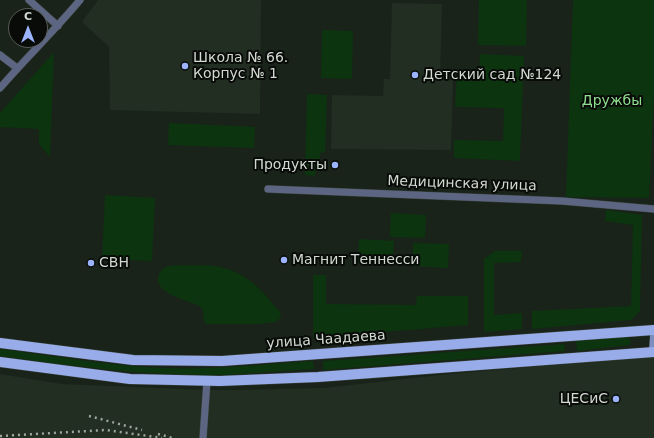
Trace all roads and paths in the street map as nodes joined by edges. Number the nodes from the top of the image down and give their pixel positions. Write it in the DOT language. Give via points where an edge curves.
graph roads {
  1 [pos="29,0"];
  2 [pos="80,0"];
  3 [pos="58,26"];
  4 [pos="0,55"];
  5 [pos="17,68"];
  6 [pos="0,88"];
  7 [pos="268,189"];
  8 [pos="654,209"];
  9 [pos="654,330"];
  10 [pos="654,337"];
  11 [pos="0,343"];
  12 [pos="653,352"];
  13 [pos="0,362"];
  14 [pos="207,381"];
  15 [pos="203,438"];
  1 -- 3 [label="street"];
  2 -- 3 [label="street"];
  3 -- 5 [label="street"];
  4 -- 5 [label="street"];
  5 -- 6 [label="street"];
  7 -- 8 [label="street, Медицинская улица" via="562,202"];
  9 -- 11 [label="main road, улица Чаадаева" via="222,360 133,360"];
  10 -- 12 [label="main road"];
  12 -- 14 [label="main road" via="318,377"];
  13 -- 14 [label="main road" via="130,379"];
  14 -- 15 [label="street"];
}
